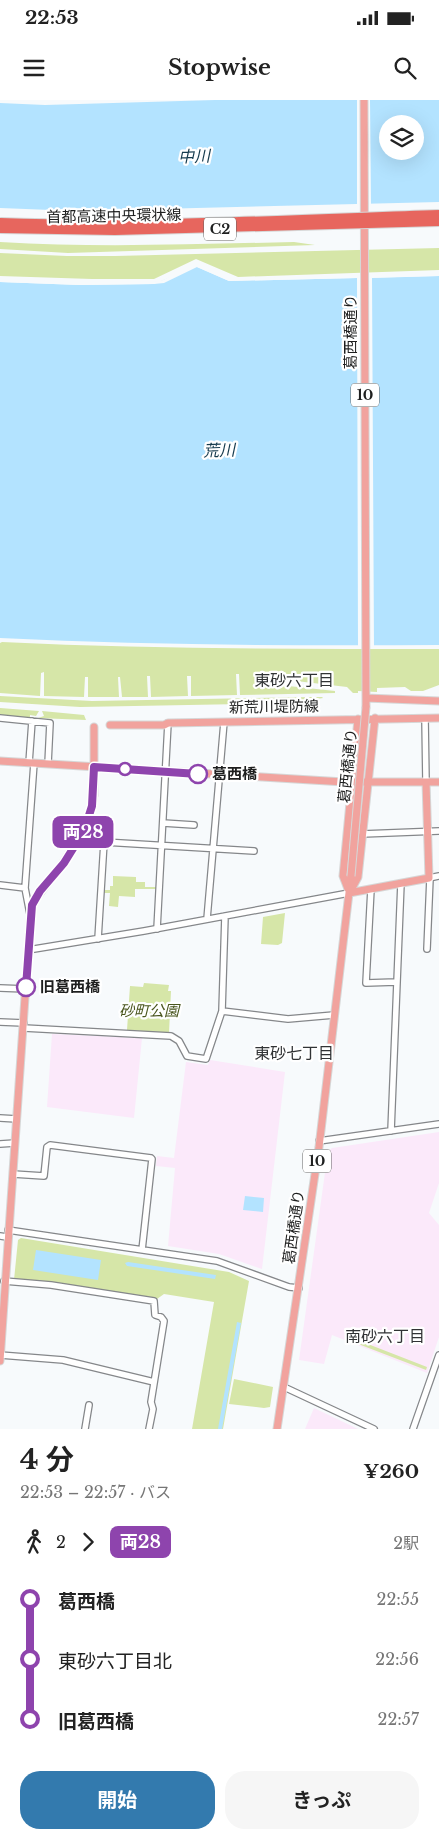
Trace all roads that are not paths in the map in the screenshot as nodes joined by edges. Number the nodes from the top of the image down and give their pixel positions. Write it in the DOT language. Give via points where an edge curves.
graph roads {
  1 [pos="364,100"];
  2 [pos="439,214"];
  3 [pos="0,222"];
  4 [pos="439,222"];
  5 [pos="0,229"];
  6 [pos="366,694"];
  7 [pos="439,701"];
  8 [pos="0,718"];
  9 [pos="375,718"];
  10 [pos="424,718"];
  11 [pos="439,718"];
  12 [pos="358,719"];
  13 [pos="32,721"];
  14 [pos="224,722"];
  15 [pos="168,723"];
  16 [pos="110,725"];
  17 [pos="94,727"];
  18 [pos="0,761"];
  19 [pos="31,763"];
  20 [pos="48,764"];
  21 [pos="94,767"];
  22 [pos="166,771"];
  23 [pos="219,775"];
  24 [pos="352,782"];
  25 [pos="368,782"];
  26 [pos="426,782"];
  27 [pos="439,782"];
  28 [pos="163,823"];
  29 [pos="194,824"];
  30 [pos="84,831"];
  31 [pos="428,832"];
  32 [pos="439,832"];
  33 [pos="362,834"];
  34 [pos="104,842"];
  35 [pos="162,845"];
  36 [pos="213,848"];
  37 [pos="254,851"];
  38 [pos="439,876"];
  39 [pos="430,878"];
  40 [pos="401,883"];
  41 [pos="0,885"];
  42 [pos="25,888"];
  43 [pos="371,889"];
  44 [pos="349,893"];
  45 [pos="30,914"];
  46 [pos="224,916"];
  47 [pos="207,919"];
  48 [pos="157,929"];
  49 [pos="98,939"];
  50 [pos="427,949"];
  51 [pos="28,950"];
  52 [pos="396,982"];
  53 [pos="0,988"];
  54 [pos="26,989"];
  55 [pos="222,1011"];
  56 [pos="334,1015"];
  57 [pos="0,1022"];
  58 [pos="24,1025"];
  59 [pos="0,1118"];
  60 [pos="17,1119"];
  61 [pos="439,1124"];
  62 [pos="391,1131"];
  63 [pos="320,1141"];
  64 [pos="15,1143"];
  65 [pos="0,1144"];
  66 [pos="13,1174"];
  67 [pos="5,1234"];
  68 [pos="142,1250"];
  69 [pos="3,1275"];
  70 [pos="299,1288"];
  71 [pos="1,1337"];
  72 [pos="0,1355"];
  73 [pos="439,1355"];
  74 [pos="0,1361"];
  75 [pos="437,1366"];
  76 [pos="154,1382"];
  77 [pos="284,1387"];
  78 [pos="90,1405"];
  79 [pos="85,1429"];
  80 [pos="149,1429"];
  81 [pos="277,1429"];
  82 [pos="374,1429"];
  83 [pos="413,1429"];
  1 -- 6 [label="main road, 葛西橋通り / 10, bridge"];
  2 -- 3 [label="highway, 首都高速中央環状線 / C2, bridge" via="119,223"];
  4 -- 5 [label="highway, 首都高速中央環状線 / C2, bridge" via="115,231"];
  6 -- 7 [label="main road"];
  6 -- 44 [label="main road, 葛西橋通り / 10, bridge"];
  8 -- 13 [label="street"];
  9 -- 10 [label="main road, 新荒川堤防線"];
  9 -- 12 [label="main road, 新荒川堤防線"];
  9 -- 25 [label="main road, 10"];
  10 -- 11 [label="main road, 新荒川堤防線"];
  10 -- 26 [label="street"];
  12 -- 14 [label="main road, 新荒川堤防線"];
  12 -- 24 [label="main road, 10"];
  13 -- 19 [label="street"];
  13 -- 20 [label="street" via="50,723"];
  14 -- 15 [label="main road, 新荒川堤防線"];
  14 -- 23 [label="street"];
  15 -- 16 [label="main road, 新荒川堤防線" via="164,726"];
  15 -- 22 [label="street"];
  17 -- 21 [label="main road"];
  18 -- 19 [label="main road"];
  19 -- 20 [label="main road"];
  19 -- 42 [label="street"];
  20 -- 21 [label="main road"];
  21 -- 22 [label="main road"];
  21 -- 30 [label="main road" via="92,806"];
  22 -- 23 [label="main road"];
  22 -- 28 [label="street"];
  23 -- 24 [label="main road"];
  23 -- 36 [label="street"];
  24 -- 25 [label="main road"];
  24 -- 44 [label="main road, 10" via="343,876"];
  25 -- 26 [label="main road"];
  25 -- 33 [label="main road, 10"];
  26 -- 27 [label="main road"];
  26 -- 31 [label="main road"];
  28 -- 29 [label="street"];
  28 -- 35 [label="street"];
  30 -- 34 [label="street"];
  30 -- 45 [label="main road" via="64,863 37,896"];
  31 -- 32 [label="street"];
  31 -- 33 [label="street"];
  31 -- 39 [label="main road"];
  33 -- 44 [label="main road, 10" via="358,876"];
  34 -- 35 [label="street"];
  34 -- 49 [label="street"];
  35 -- 36 [label="street"];
  35 -- 48 [label="street"];
  36 -- 37 [label="street"];
  36 -- 47 [label="street"];
  38 -- 39 [label="street"];
  39 -- 40 [label="main road"];
  39 -- 50 [label="street"];
  40 -- 43 [label="main road"];
  40 -- 52 [label="street"];
  41 -- 42 [label="street"];
  42 -- 45 [label="street"];
  43 -- 44 [label="main road"];
  43 -- 52 [label="street" via="366,983"];
  44 -- 46 [label="street"];
  44 -- 56 [label="main road, 葛西橋通り / 10"];
  45 -- 51 [label="main road"];
  46 -- 47 [label="street"];
  46 -- 55 [label="street"];
  47 -- 48 [label="street"];
  48 -- 49 [label="street"];
  49 -- 51 [label="street"];
  51 -- 54 [label="main road"];
  52 -- 62 [label="street"];
  53 -- 54 [label="street"];
  54 -- 58 [label="main road"];
  55 -- 56 [label="street" via="288,1019"];
  55 -- 58 [label="street" via="206,1059 187,1056 179,1041 171,1036"];
  56 -- 63 [label="main road, 葛西橋通り / 10"];
  57 -- 58 [label="street"];
  58 -- 60 [label="main road"];
  59 -- 60 [label="street"];
  60 -- 64 [label="main road"];
  61 -- 62 [label="street"];
  62 -- 63 [label="street"];
  63 -- 70 [label="main road, 葛西橋通り / 10"];
  64 -- 65 [label="street"];
  64 -- 66 [label="main road"];
  66 -- 67 [label="main road"];
  66 -- 68 [label="street" via="44,1176 47,1147 50,1145 151,1158"];
  67 -- 68 [label="street"];
  67 -- 69 [label="main road"];
  68 -- 70 [label="street" via="224,1262 288,1287"];
  69 -- 71 [label="main road"];
  69 -- 76 [label="street" via="154,1300 155,1315 164,1321"];
  70 -- 77 [label="main road, 葛西橋通り / 10"];
  71 -- 72 [label="main road"];
  72 -- 74 [label="main road"];
  72 -- 76 [label="street" via="63,1360"];
  73 -- 75 [label="street"];
  75 -- 83 [label="street"];
  76 -- 80 [label="street"];
  77 -- 81 [label="main road, 葛西橋通り / 10"];
  77 -- 82 [label="street"];
  78 -- 79 [label="street"];
}
